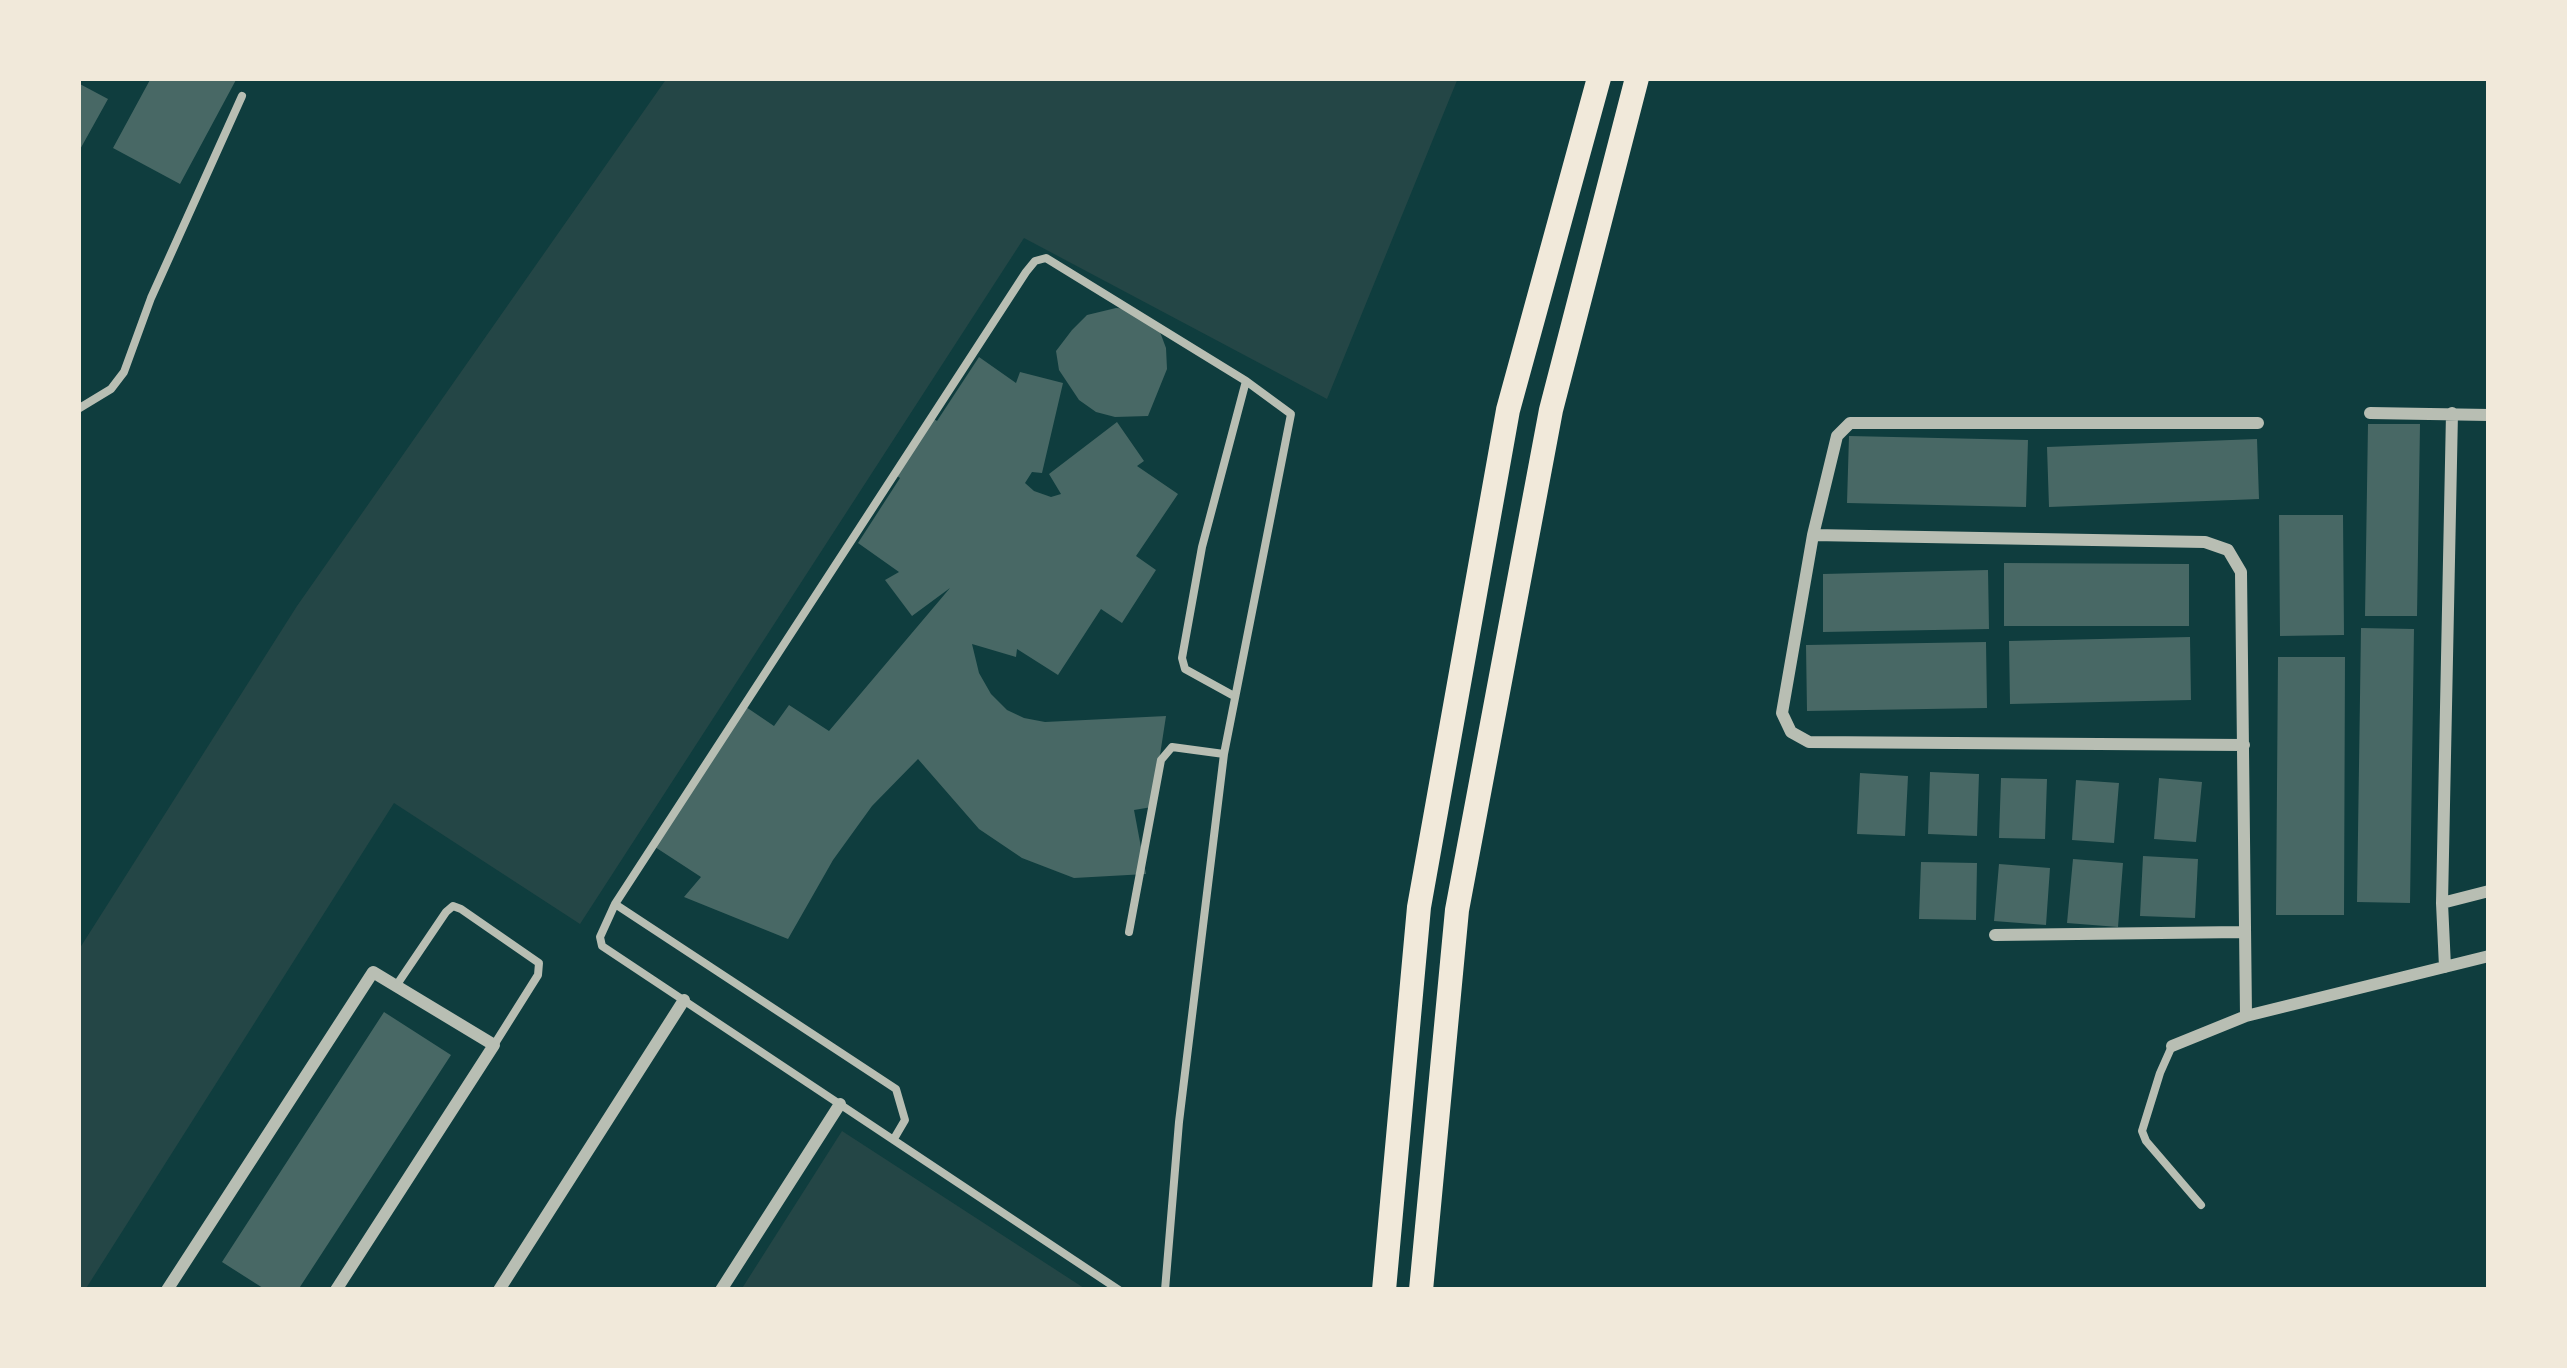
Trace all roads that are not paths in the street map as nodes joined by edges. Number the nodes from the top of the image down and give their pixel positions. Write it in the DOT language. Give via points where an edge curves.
graph roads {
  1 [pos="1599,78"];
  2 [pos="1636,78"];
  3 [pos="242,96"];
  4 [pos="1246,381"];
  5 [pos="78,409"];
  6 [pos="2370,413"];
  7 [pos="2452,413"];
  8 [pos="2489,415"];
  9 [pos="2258,423"];
  10 [pos="1813,535"];
  11 [pos="1234,696"];
  12 [pos="2244,745"];
  13 [pos="1224,754"];
  14 [pos="2489,891"];
  15 [pos="2442,903"];
  16 [pos="615,904"];
  17 [pos="1129,932"];
  18 [pos="2242,932"];
  19 [pos="1995,934"];
  20 [pos="2489,956"];
  21 [pos="2445,967"];
  22 [pos="398,983"];
  23 [pos="684,1000"];
  24 [pos="2246,1016"];
  25 [pos="494,1045"];
  26 [pos="2172,1046"];
  27 [pos="840,1104"];
  28 [pos="895,1137"];
  29 [pos="2201,1205"];
  30 [pos="167,1290"];
  31 [pos="335,1290"];
  32 [pos="499,1290"];
  33 [pos="721,1290"];
  34 [pos="1119,1290"];
  35 [pos="1165,1290"];
  36 [pos="1384,1290"];
  37 [pos="1421,1290"];
  1 -- 36 [label="highway" via="1508,410 1423,884"];
  2 -- 37 [label="highway" via="1551,410 1457,910"];
  3 -- 5 [label="lane" via="124,372"];
  4 -- 11 [label="lane" via="1291,414"];
  4 -- 11 [label="lane" via="1182,658 1185,669"];
  4 -- 16 [label="lane" via="1046,258 1035,261"];
  6 -- 7 [label="street"];
  7 -- 8 [label="street"];
  7 -- 15 [label="street"];
  9 -- 10 [label="street" via="1850,423 1837,436"];
  10 -- 12 [label="street" via="2218,545 2241,572"];
  10 -- 12 [label="street" via="1782,713 1798,738"];
  11 -- 13 [label="lane"];
  12 -- 18 [label="street"];
  13 -- 17 [label="lane" via="1172,747 1161,760"];
  13 -- 35 [label="lane"];
  14 -- 15 [label="street"];
  15 -- 21 [label="street"];
  16 -- 23 [label="lane" via="602,946"];
  16 -- 28 [label="lane" via="896,1089 905,1120"];
  18 -- 19 [label="street"];
  18 -- 24 [label="street"];
  20 -- 21 [label="street"];
  21 -- 24 [label="street"];
  22 -- 25 [label="street"];
  22 -- 25 [label="lane" via="446,912 461,909 539,963"];
  22 -- 30 [label="street" via="373,972 367,977"];
  23 -- 27 [label="lane"];
  23 -- 32 [label="street"];
  24 -- 26 [label="street"];
  25 -- 31 [label="street"];
  26 -- 29 [label="lane" via="2142,1131"];
  27 -- 28 [label="lane"];
  27 -- 33 [label="street"];
  28 -- 34 [label="lane"];
}
